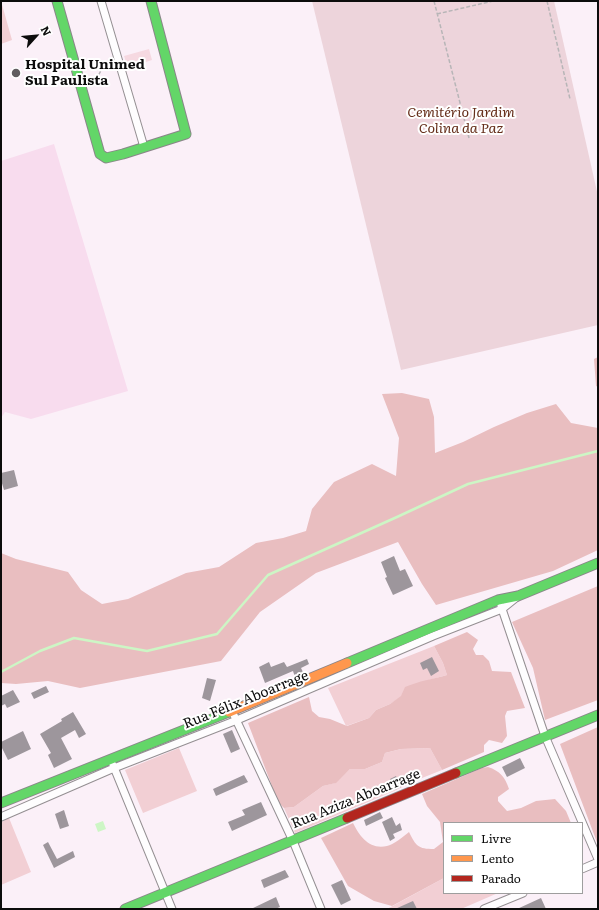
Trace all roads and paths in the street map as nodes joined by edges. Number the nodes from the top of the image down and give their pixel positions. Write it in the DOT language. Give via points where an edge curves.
graph roads {
  1 [pos="57,1"];
  2 [pos="101,1"];
  3 [pos="151,1"];
  4 [pos="434,1"];
  5 [pos="493,1"];
  6 [pos="547,1"];
  7 [pos="438,14"];
  8 [pos="118,61"];
  9 [pos="80,83"];
  10 [pos="570,99"];
  11 [pos="469,138"];
  12 [pos="144,147"];
  13 [pos="598,562"];
  14 [pos="518,596"];
  15 [pos="498,600"];
  16 [pos="502,609"];
  17 [pos="232,711"];
  18 [pos="598,715"];
  19 [pos="237,720"];
  20 [pos="545,736"];
  21 [pos="112,764"];
  22 [pos="1,803"];
  23 [pos="1,817"];
  24 [pos="582,822"];
  25 [pos="583,824"];
  26 [pos="293,841"];
  27 [pos="598,859"];
  28 [pos="598,862"];
  29 [pos="583,869"];
  30 [pos="165,892"];
  31 [pos="521,894"];
  32 [pos="125,909"];
  33 [pos="172,909"];
  34 [pos="321,909"];
  35 [pos="484,909"];
  1 -- 9 [label="street"];
  2 -- 8 [label="street"];
  3 -- 12 [label="street" via="186,134"];
  4 -- 7 [label="path"];
  5 -- 7 [label="path"];
  6 -- 10 [label="path"];
  7 -- 11 [label="path"];
  8 -- 9 [label="path" via="103,67 98,76"];
  8 -- 12 [label="street"];
  9 -- 12 [label="street" via="100,154 106,158"];
  13 -- 14 [label="street, Rua Félix Aboarrage"];
  14 -- 15 [label="street, Rua Félix Aboarrage"];
  14 -- 16 [label="street, Rua Félix Aboarrage"];
  15 -- 16 [label="street"];
  15 -- 17 [label="street, Rua Félix Aboarrage"];
  16 -- 19 [label="street, Rua Félix Aboarrage"];
  16 -- 20 [label="street"];
  17 -- 19 [label="street"];
  17 -- 21 [label="street, Rua Félix Aboarrage"];
  18 -- 20 [label="street, Rua Aziza Aboarrage"];
  19 -- 21 [label="street, Rua Félix Aboarrage"];
  19 -- 26 [label="street"];
  20 -- 24 [label="street"];
  20 -- 26 [label="street, Rua Aziza Aboarrage"];
  21 -- 22 [label="street, Rua Félix Aboarrage"];
  21 -- 23 [label="street, Rua Félix Aboarrage"];
  21 -- 30 [label="street"];
  25 -- 27 [label="street"];
  26 -- 30 [label="street, Rua Aziza Aboarrage"];
  26 -- 34 [label="street"];
  28 -- 29 [label="street"];
  30 -- 32 [label="street, Rua Aziza Aboarrage"];
  30 -- 33 [label="street"];
  31 -- 35 [label="street"];
}
